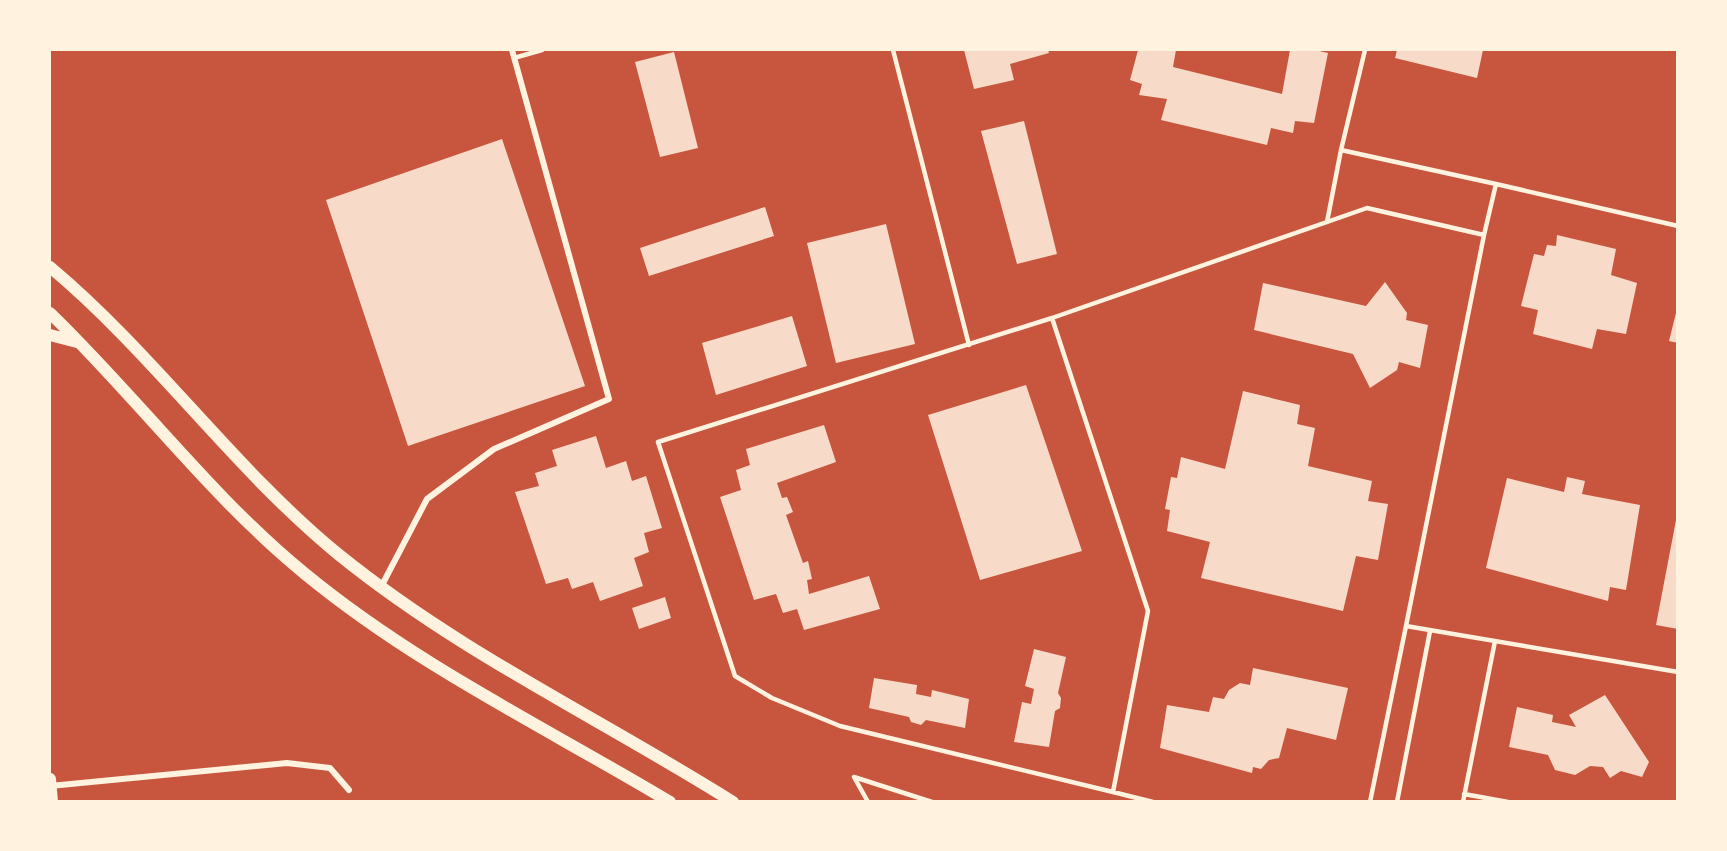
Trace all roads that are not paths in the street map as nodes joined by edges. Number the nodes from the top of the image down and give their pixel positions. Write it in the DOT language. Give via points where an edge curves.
graph roads {
  1 [pos="512,50"];
  2 [pos="542,50"];
  3 [pos="893,50"];
  4 [pos="1365,50"];
  5 [pos="514,58"];
  6 [pos="1341,150"];
  7 [pos="1496,184"];
  8 [pos="1327,222"];
  9 [pos="1677,226"];
  10 [pos="1484,235"];
  11 [pos="50,267"];
  12 [pos="50,314"];
  13 [pos="1052,318"];
  14 [pos="50,335"];
  15 [pos="80,342"];
  16 [pos="969,345"];
  17 [pos="381,588"];
  18 [pos="1406,626"];
  19 [pos="1430,631"];
  20 [pos="1495,641"];
  21 [pos="1677,672"];
  22 [pos="50,783"];
  23 [pos="349,790"];
  24 [pos="1113,792"];
  25 [pos="1464,794"];
  26 [pos="52,801"];
  27 [pos="670,801"];
  28 [pos="734,801"];
  29 [pos="868,801"];
  30 [pos="932,801"];
  31 [pos="1153,801"];
  32 [pos="1370,801"];
  33 [pos="1397,801"];
  34 [pos="1463,801"];
  35 [pos="1508,801"];
  1 -- 5 [label="street"];
  2 -- 5 [label="lane"];
  3 -- 16 [label="lane"];
  4 -- 6 [label="lane"];
  5 -- 17 [label="street" via="609,399 494,449 427,499"];
  6 -- 7 [label="lane"];
  6 -- 8 [label="lane"];
  7 -- 9 [label="lane"];
  7 -- 10 [label="lane"];
  8 -- 10 [label="lane" via="1367,207"];
  8 -- 13 [label="lane"];
  10 -- 18 [label="lane"];
  11 -- 17 [label="main road" via="181,394 255,478"];
  12 -- 15 [label="main road"];
  13 -- 16 [label="lane"];
  13 -- 24 [label="lane" via="1148,610"];
  14 -- 15 [label="main road"];
  15 -- 27 [label="main road" via="203,477 303,573 414,654"];
  16 -- 24 [label="lane" via="658,442 735,676 772,698 840,726"];
  17 -- 28 [label="main road" via="462,643"];
  18 -- 19 [label="lane"];
  18 -- 32 [label="lane"];
  19 -- 20 [label="lane"];
  19 -- 33 [label="lane"];
  20 -- 21 [label="lane"];
  20 -- 25 [label="lane"];
  22 -- 23 [label="street" via="287,763 330,768"];
  22 -- 26 [label="main road"];
  24 -- 31 [label="lane"];
  25 -- 34 [label="lane"];
  25 -- 35 [label="lane"];
  29 -- 30 [label="lane" via="854,777"];
}
